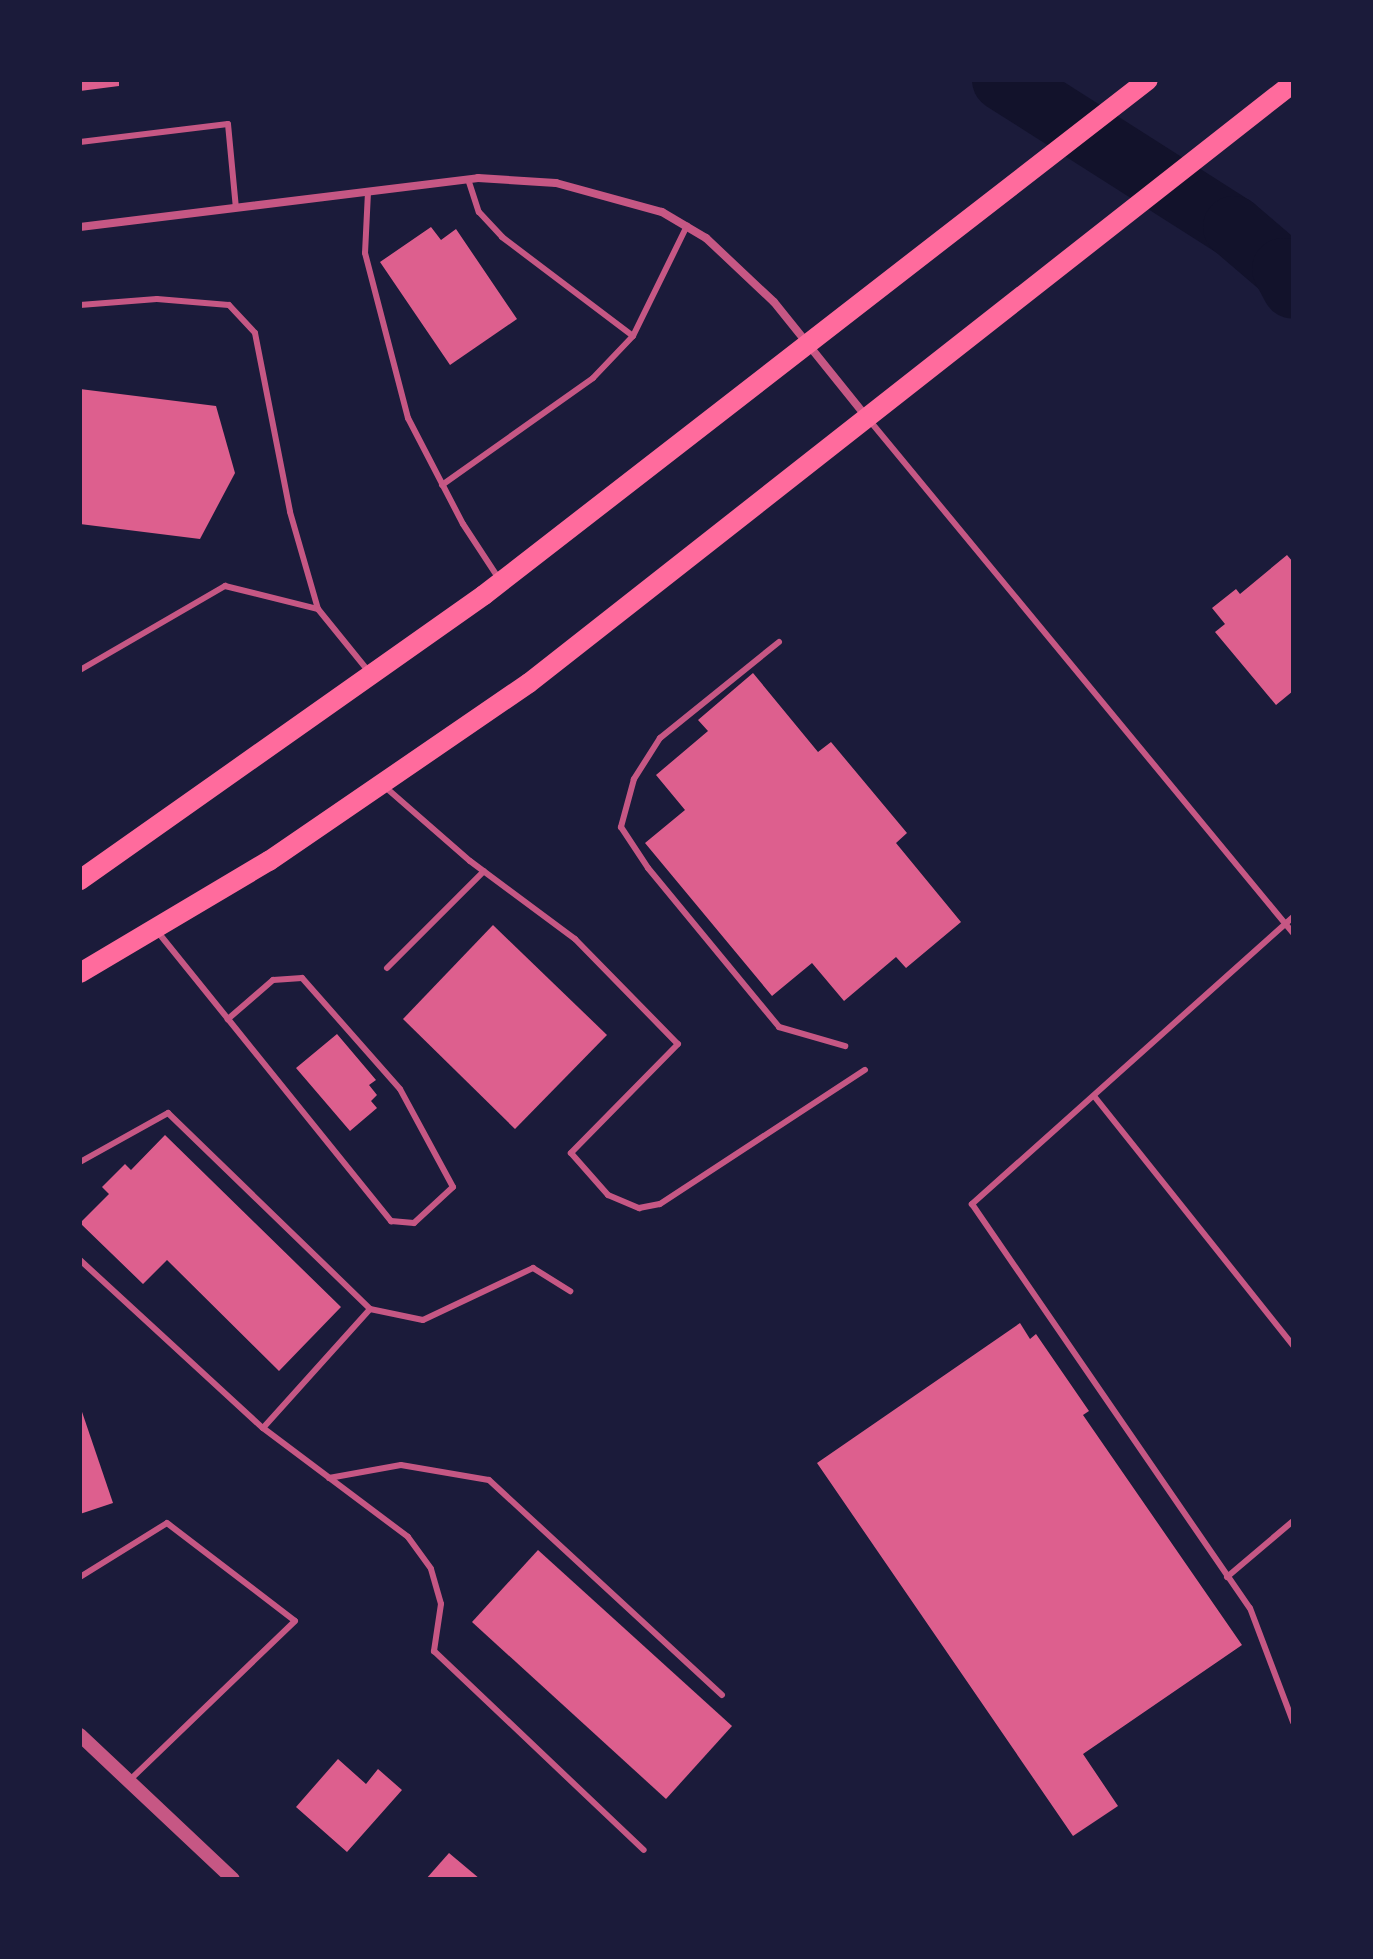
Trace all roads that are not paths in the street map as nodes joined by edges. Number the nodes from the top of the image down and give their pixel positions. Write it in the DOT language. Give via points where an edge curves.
graph roads {
  1 [pos="1148,80"];
  2 [pos="1293,83"];
  3 [pos="80,142"];
  4 [pos="468,179"];
  5 [pos="368,192"];
  6 [pos="236,208"];
  7 [pos="687,226"];
  8 [pos="80,227"];
  9 [pos="80,305"];
  10 [pos="633,336"];
  11 [pos="808,345"];
  12 [pos="865,415"];
  13 [pos="442,485"];
  14 [pos="501,582"];
  15 [pos="318,609"];
  16 [pos="779,642"];
  17 [pos="80,670"];
  18 [pos="371,674"];
  19 [pos="381,784"];
  20 [pos="484,871"];
  21 [pos="80,880"];
  22 [pos="1293,917"];
  23 [pos="1285,924"];
  24 [pos="155,928"];
  25 [pos="1293,933"];
  26 [pos="387,968"];
  27 [pos="80,973"];
  28 [pos="228,1019"];
  29 [pos="845,1046"];
  30 [pos="865,1070"];
  31 [pos="1094,1096"];
  32 [pos="80,1162"];
  33 [pos="82,1261"];
  34 [pos="570,1291"];
  35 [pos="370,1309"];
  36 [pos="1293,1345"];
  37 [pos="263,1428"];
  38 [pos="329,1478"];
  39 [pos="1293,1521"];
  40 [pos="80,1577"];
  41 [pos="1227,1577"];
  42 [pos="722,1695"];
  43 [pos="1293,1722"];
  44 [pos="80,1735"];
  45 [pos="129,1781"];
  46 [pos="644,1850"];
  47 [pos="233,1879"];
  1 -- 11 [label="main road"];
  2 -- 12 [label="main road"];
  3 -- 6 [label="lane" via="228,124"];
  4 -- 5 [label="street"];
  4 -- 7 [label="street" via="556,183 662,212"];
  4 -- 10 [label="lane" via="479,212 502,237"];
  5 -- 6 [label="street"];
  5 -- 13 [label="lane" via="365,253 408,418"];
  6 -- 8 [label="street"];
  7 -- 10 [label="lane"];
  7 -- 11 [label="street" via="734,260"];
  9 -- 15 [label="lane" via="157,299 229,305 255,333 290,512"];
  10 -- 13 [label="lane" via="593,378"];
  11 -- 12 [label="street"];
  11 -- 14 [label="main road"];
  12 -- 19 [label="main road" via="529,683"];
  12 -- 23 [label="lane"];
  13 -- 14 [label="lane"];
  14 -- 18 [label="main road"];
  15 -- 17 [label="lane" via="225,586"];
  15 -- 18 [label="lane"];
  16 -- 29 [label="lane" via="660,738 634,779 621,827 648,868 779,1027"];
  18 -- 21 [label="main road"];
  19 -- 20 [label="lane"];
  19 -- 24 [label="main road" via="269,861"];
  20 -- 26 [label="lane"];
  20 -- 30 [label="lane" via="575,939 678,1044 571,1153 608,1195 639,1208 660,1204"];
  22 -- 23 [label="lane"];
  23 -- 25 [label="lane"];
  23 -- 31 [label="lane"];
  24 -- 27 [label="main road"];
  24 -- 28 [label="lane"];
  28 -- 28 [label="lane" via="391,1221 414,1223 453,1187 400,1089 302,978 273,980"];
  31 -- 36 [label="lane"];
  31 -- 41 [label="lane" via="972,1204"];
  32 -- 35 [label="lane" via="168,1113"];
  33 -- 37 [label="lane"];
  34 -- 35 [label="lane" via="533,1268 423,1320"];
  35 -- 37 [label="lane"];
  37 -- 38 [label="lane"];
  38 -- 42 [label="lane" via="401,1465 489,1480"];
  38 -- 46 [label="lane" via="408,1537 431,1569 441,1604 434,1651"];
  39 -- 41 [label="lane"];
  40 -- 45 [label="lane" via="167,1523 295,1621"];
  41 -- 43 [label="lane" via="1268,1645"];
  44 -- 45 [label="street"];
  45 -- 47 [label="street"];
}
